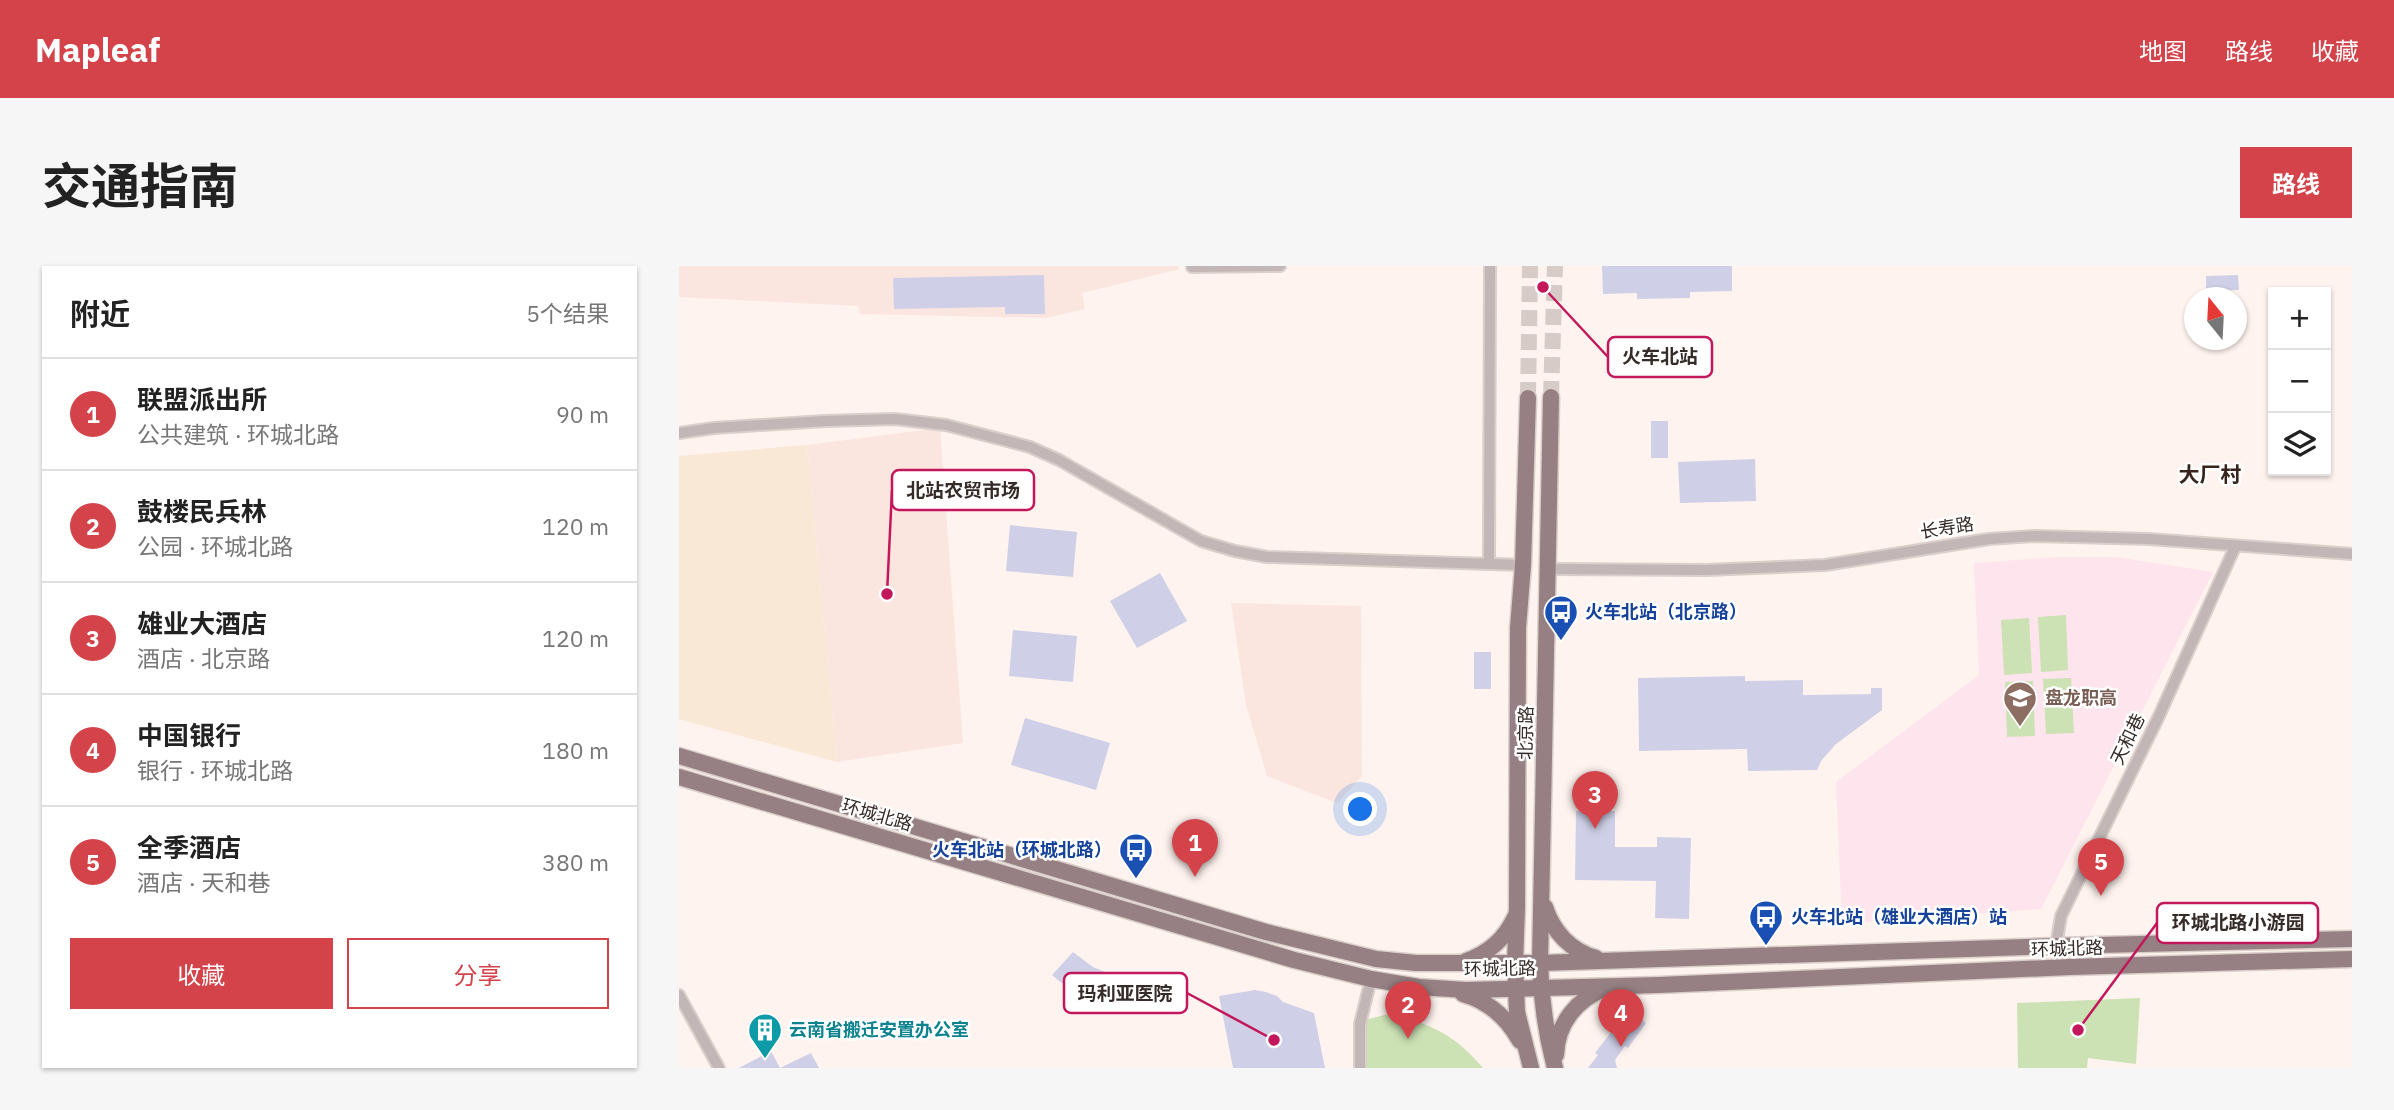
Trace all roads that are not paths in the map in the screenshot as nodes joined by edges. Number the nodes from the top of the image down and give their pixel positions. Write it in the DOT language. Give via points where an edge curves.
graph roads {
  1 [pos="1280,266"];
  2 [pos="1490,266"];
  3 [pos="1192,267"];
  4 [pos="1551,397"];
  5 [pos="1528,398"];
  6 [pos="679,433"];
  7 [pos="2235,547"];
  8 [pos="2352,554"];
  9 [pos="1489,564"];
  10 [pos="1523,565"];
  11 [pos="1548,569"];
  12 [pos="679,756"];
  13 [pos="679,777"];
  14 [pos="1543,899"];
  15 [pos="1517,908"];
  16 [pos="2352,939"];
  17 [pos="2056,946"];
  18 [pos="2352,960"];
  19 [pos="1609,961"];
  20 [pos="1515,963"];
  21 [pos="1458,964"];
  22 [pos="1541,964"];
  23 [pos="1371,979"];
  24 [pos="1617,986"];
  25 [pos="1440,988"];
  26 [pos="1541,988"];
  27 [pos="1516,989"];
  28 [pos="679,995"];
  29 [pos="1530,1065"];
  30 [pos="719,1068"];
  31 [pos="1360,1068"];
  32 [pos="1556,1068"];
  1 -- 3 [label="street"];
  2 -- 9 [label="street"];
  4 -- 11 [label="main road, 北京路"];
  5 -- 10 [label="main road, 北京路"];
  6 -- 9 [label="street" via="895,418 946,425 1030,447 1201,541 1235,551 1267,557"];
  7 -- 8 [label="street, 长寿路"];
  7 -- 11 [label="street, 长寿路" via="2035,536 1825,565"];
  7 -- 17 [label="street, 天和巷" via="2061,916"];
  9 -- 10 [label="street"];
  10 -- 15 [label="main road, 北京路" via="1518,628"];
  11 -- 14 [label="main road, 北京路"];
  12 -- 21 [label="main road, 环城北路" via="1266,932 1376,959"];
  13 -- 23 [label="main road, 环城北路"];
  14 -- 19 [label="main road" via="1562,938 1588,956"];
  14 -- 22 [label="main road, 北京路"];
  15 -- 20 [label="main road, 北京路"];
  15 -- 21 [label="main road" via="1509,929 1495,946"];
  16 -- 17 [label="main road, 环城北路"];
  17 -- 19 [label="main road, 环城北路"];
  18 -- 24 [label="main road, 环城北路"];
  19 -- 22 [label="main road, 环城北路"];
  20 -- 21 [label="main road, 环城北路"];
  20 -- 22 [label="main road, 环城北路"];
  20 -- 27 [label="main road, 北京路"];
  22 -- 26 [label="main road, 北京路"];
  23 -- 25 [label="main road, 环城北路"];
  23 -- 31 [label="street" via="1360,1024"];
  24 -- 26 [label="main road, 环城北路"];
  24 -- 32 [label="main road" via="1591,995 1567,1018 1558,1038"];
  25 -- 27 [label="main road, 环城北路"];
  25 -- 29 [label="main road" via="1470,996 1503,1017"];
  26 -- 27 [label="main road, 环城北路"];
  26 -- 32 [label="main road, 北京路"];
  27 -- 29 [label="main road, 北京路"];
  28 -- 30 [label="street"];
}
